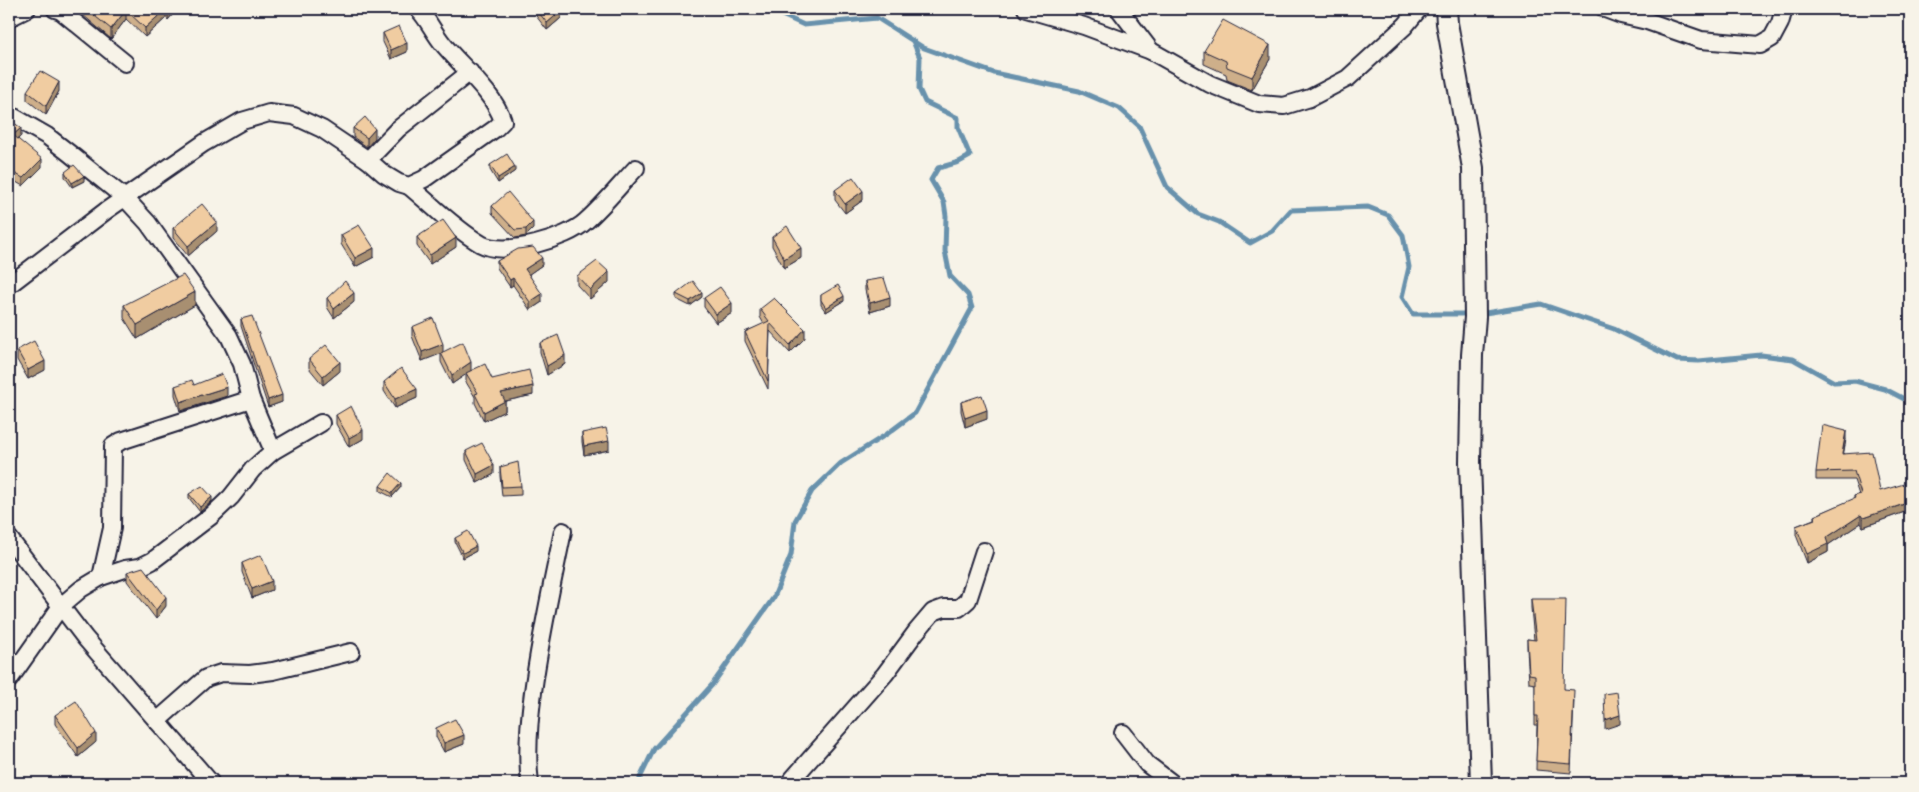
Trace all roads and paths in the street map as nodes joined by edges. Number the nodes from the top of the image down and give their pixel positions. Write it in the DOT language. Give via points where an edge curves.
graph roads {
  1 [pos="27,9"];
  2 [pos="55,9"];
  3 [pos="418,9"];
  4 [pos="1026,9"];
  5 [pos="1119,9"];
  6 [pos="1418,9"];
  7 [pos="1446,9"];
  8 [pos="1605,9"];
  9 [pos="1784,9"];
  10 [pos="1623,12"];
  11 [pos="9,18"];
  12 [pos="1151,51"];
  13 [pos="125,62"];
  14 [pos="470,72"];
  15 [pos="14,116"];
  16 [pos="368,160"];
  17 [pos="636,168"];
  18 [pos="410,186"];
  19 [pos="125,198"];
  20 [pos="9,284"];
  21 [pos="251,399"];
  22 [pos="321,423"];
  23 [pos="273,451"];
  24 [pos="563,531"];
  25 [pos="9,538"];
  26 [pos="984,551"];
  27 [pos="101,577"];
  28 [pos="60,606"];
  29 [pos="351,652"];
  30 [pos="9,680"];
  31 [pos="157,722"];
  32 [pos="1123,733"];
  33 [pos="211,783"];
  34 [pos="530,783"];
  35 [pos="789,783"];
  36 [pos="1172,783"];
  37 [pos="1482,783"];
  1 -- 11 [label="street"];
  2 -- 13 [label="street"];
  3 -- 14 [label="street" via="442,43"];
  4 -- 12 [label="street"];
  5 -- 12 [label="street"];
  6 -- 12 [label="street" via="1405,26 1348,78 1310,98 1284,106 1259,104 1210,84"];
  7 -- 37 [label="street" via="1473,168 1475,317 1470,462"];
  8 -- 10 [label="street"];
  9 -- 10 [label="street" via="1772,38 1760,45 1701,40"];
  14 -- 16 [label="street" via="398,129"];
  14 -- 18 [label="street" via="500,111 503,121"];
  15 -- 19 [label="street" via="47,136"];
  16 -- 18 [label="street" via="384,174"];
  16 -- 19 [label="street" via="322,129 294,116 269,113 242,122 204,143"];
  17 -- 18 [label="street" via="585,222 564,235 518,248 483,245"];
  19 -- 20 [label="street"];
  19 -- 21 [label="street" via="148,223 229,336 242,364"];
  21 -- 23 [label="street"];
  21 -- 27 [label="street" via="113,446 112,528"];
  22 -- 23 [label="street"];
  23 -- 27 [label="street" via="253,468 231,497 210,517 152,561"];
  24 -- 34 [label="street" via="536,670 529,728"];
  25 -- 28 [label="street"];
  26 -- 35 [label="street" via="968,600 959,608 934,612 885,674"];
  27 -- 28 [label="street"];
  28 -- 30 [label="street"];
  28 -- 31 [label="street"];
  29 -- 31 [label="street" via="273,671 221,673 206,678"];
  31 -- 33 [label="street"];
  32 -- 36 [label="street" via="1147,764"];
}
